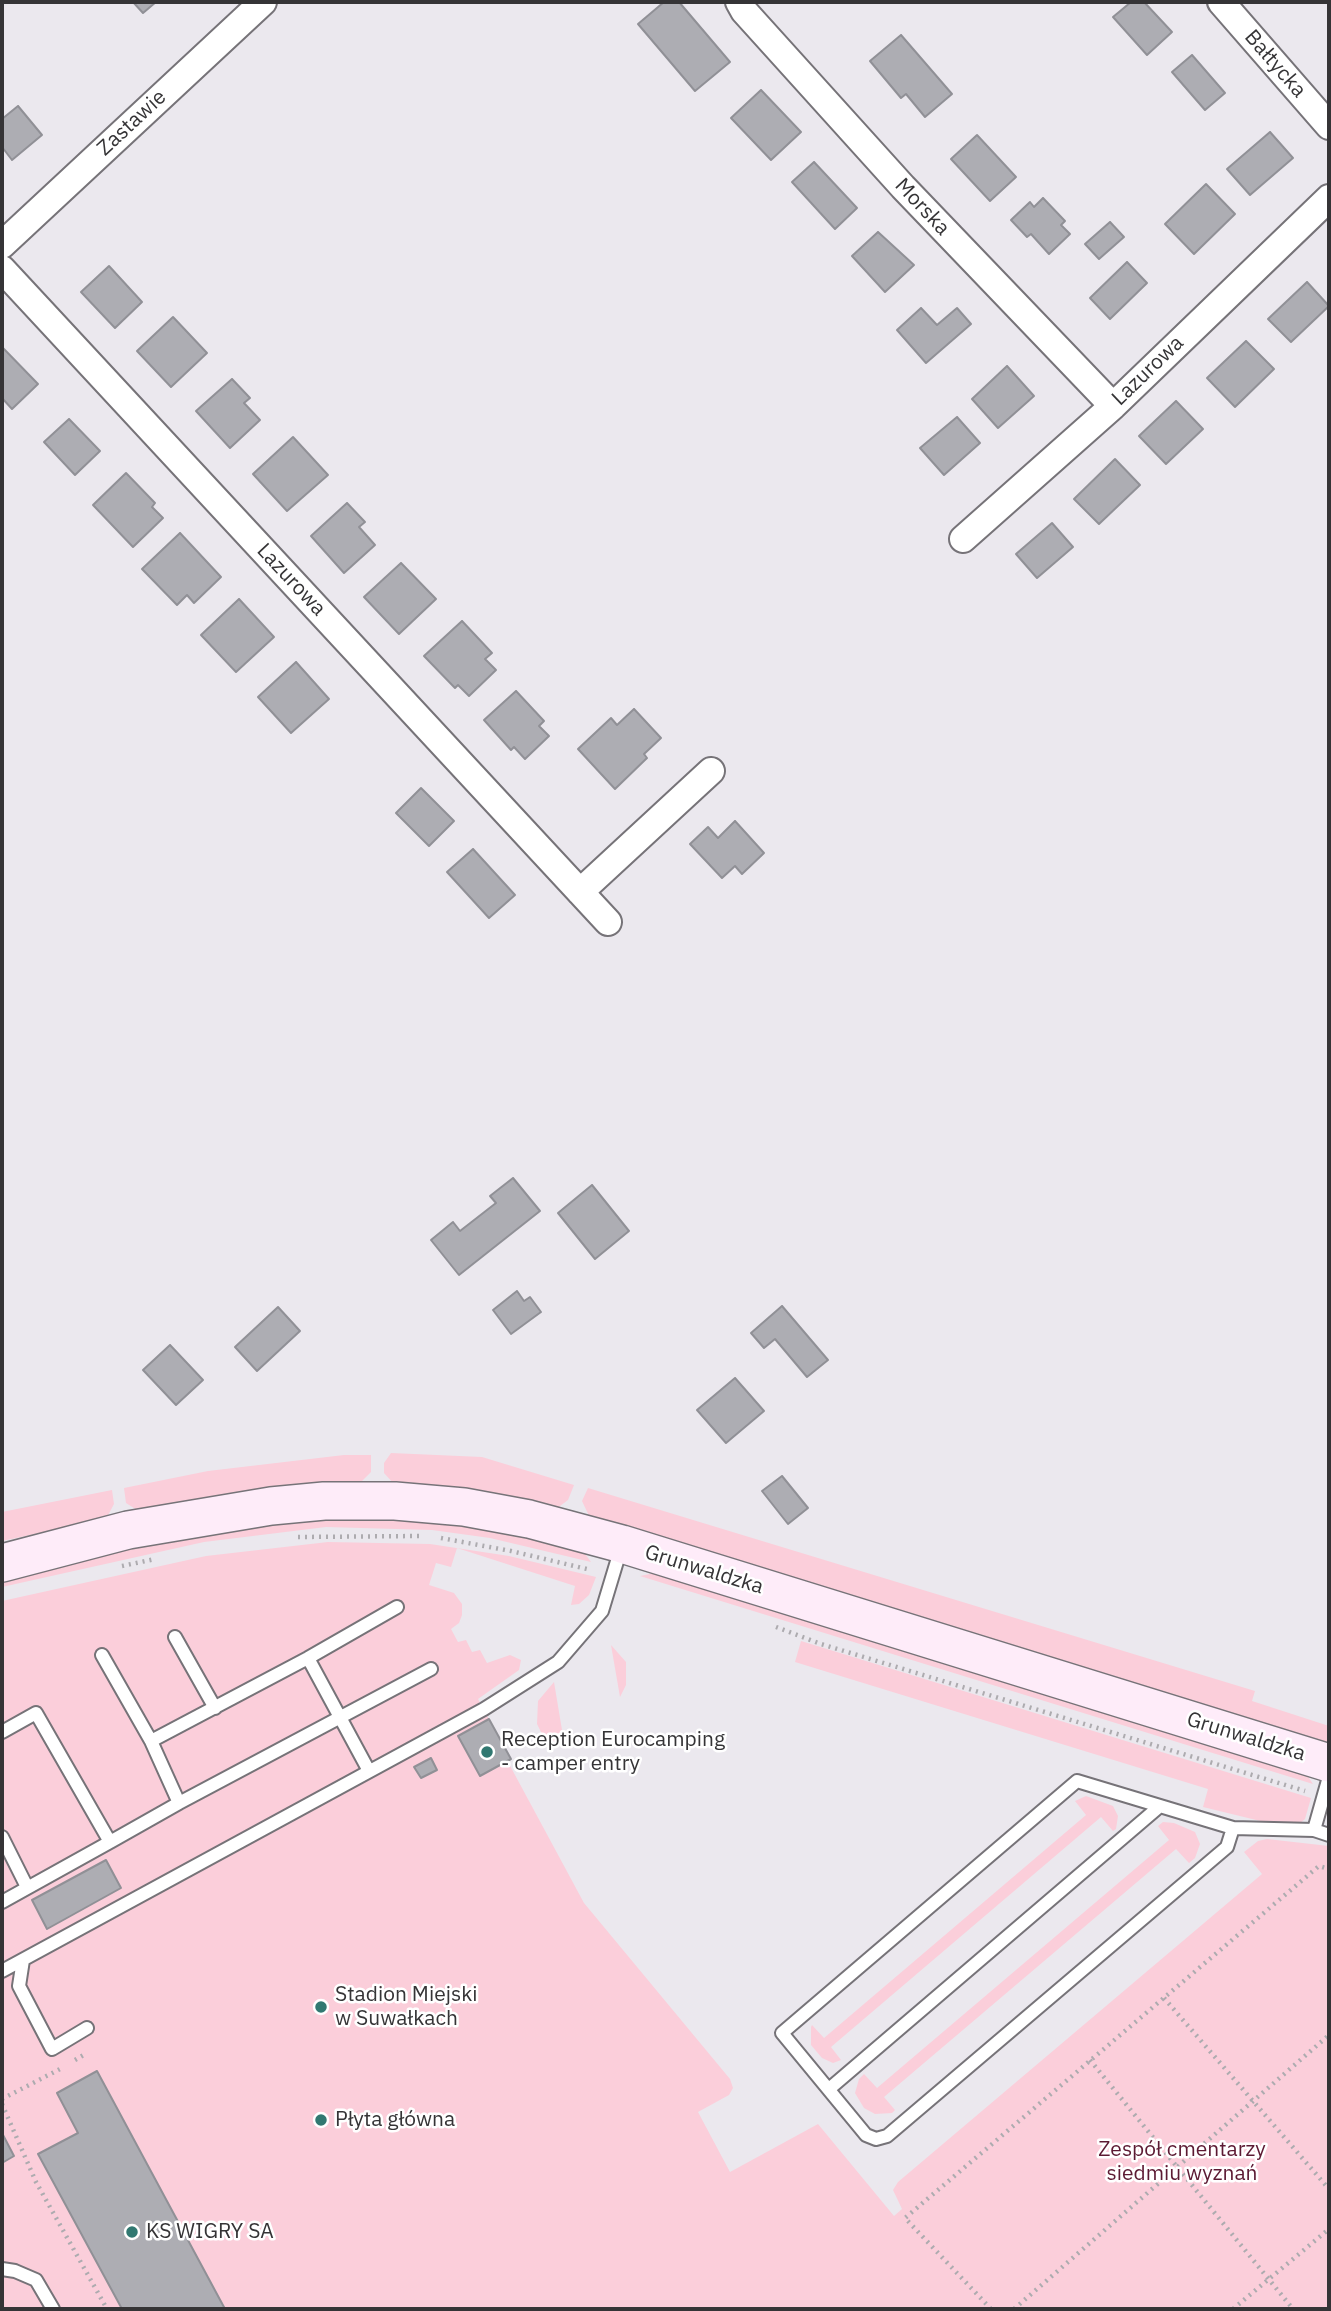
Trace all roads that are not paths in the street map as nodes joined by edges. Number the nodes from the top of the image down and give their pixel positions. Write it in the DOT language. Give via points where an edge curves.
graph roads {
  1 [pos="263,2"];
  2 [pos="739,2"];
  3 [pos="1221,2"];
  4 [pos="1329,126"];
  5 [pos="1329,198"];
  6 [pos="2,245"];
  7 [pos="2,269"];
  8 [pos="1112,406"];
  9 [pos="963,539"];
  10 [pos="711,771"];
  11 [pos="580,892"];
  12 [pos="608,922"];
  13 [pos="63,1545"];
  14 [pos="2,1553"];
  15 [pos="617,1560"];
  16 [pos="2,1563"];
  17 [pos="397,1607"];
  18 [pos="175,1637"];
  19 [pos="102,1655"];
  20 [pos="308,1658"];
  21 [pos="431,1669"];
  22 [pos="215,1708"];
  23 [pos="340,1719"];
  24 [pos="2,1732"];
  25 [pos="151,1741"];
  26 [pos="369,1771"];
  27 [pos="1329,1777"];
  28 [pos="1327,1779"];
  29 [pos="179,1803"];
  30 [pos="1160,1806"];
  31 [pos="1233,1828"];
  32 [pos="1314,1830"];
  33 [pos="1329,1835"];
  34 [pos="2,1837"];
  35 [pos="110,1842"];
  36 [pos="27,1887"];
  37 [pos="2,1902"];
  38 [pos="23,1960"];
  39 [pos="2,1971"];
  40 [pos="87,2028"];
  41 [pos="829,2089"];
  42 [pos="2,2269"];
  43 [pos="53,2309"];
  1 -- 6 [label="street, Zastawie"];
  2 -- 8 [label="street, Morska" via="903,187"];
  3 -- 4 [label="street, Bałtycka"];
  5 -- 8 [label="street, Lazurowa"];
  7 -- 11 [label="street, Lazurowa"];
  8 -- 9 [label="street, Lazurowa"];
  10 -- 11 [label="street"];
  11 -- 12 [label="street, Lazurowa"];
  13 -- 14 [label="main road, Grunwaldzka"];
  13 -- 15 [label="main road, Grunwaldzka" via="225,1512 324,1501 396,1501 528,1519"];
  13 -- 16 [label="main road, Grunwaldzka"];
  15 -- 26 [label="lane" via="602,1611 558,1662 484,1709"];
  15 -- 28 [label="main road, Grunwaldzka"];
  17 -- 20 [label="lane"];
  18 -- 22 [label="lane"];
  19 -- 25 [label="lane"];
  20 -- 22 [label="lane"];
  20 -- 23 [label="lane"];
  21 -- 23 [label="lane"];
  22 -- 25 [label="lane"];
  23 -- 26 [label="lane"];
  23 -- 29 [label="lane"];
  24 -- 35 [label="lane" via="36,1713"];
  25 -- 29 [label="lane"];
  26 -- 38 [label="lane"];
  27 -- 28 [label="lane"];
  28 -- 32 [label="lane"];
  29 -- 35 [label="lane"];
  30 -- 31 [label="lane"];
  30 -- 41 [label="lane"];
  30 -- 41 [label="lane" via="1077,1781 1038,1814 782,2033"];
  31 -- 32 [label="lane"];
  31 -- 41 [label="lane" via="1227,1847 1217,1856 887,2136 876,2139 866,2135"];
  32 -- 33 [label="lane"];
  34 -- 36 [label="lane"];
  35 -- 36 [label="lane"];
  36 -- 37 [label="lane"];
  38 -- 39 [label="lane"];
  38 -- 40 [label="lane" via="19,1986 52,2049"];
  42 -- 43 [label="lane" via="36,2280"];
}
